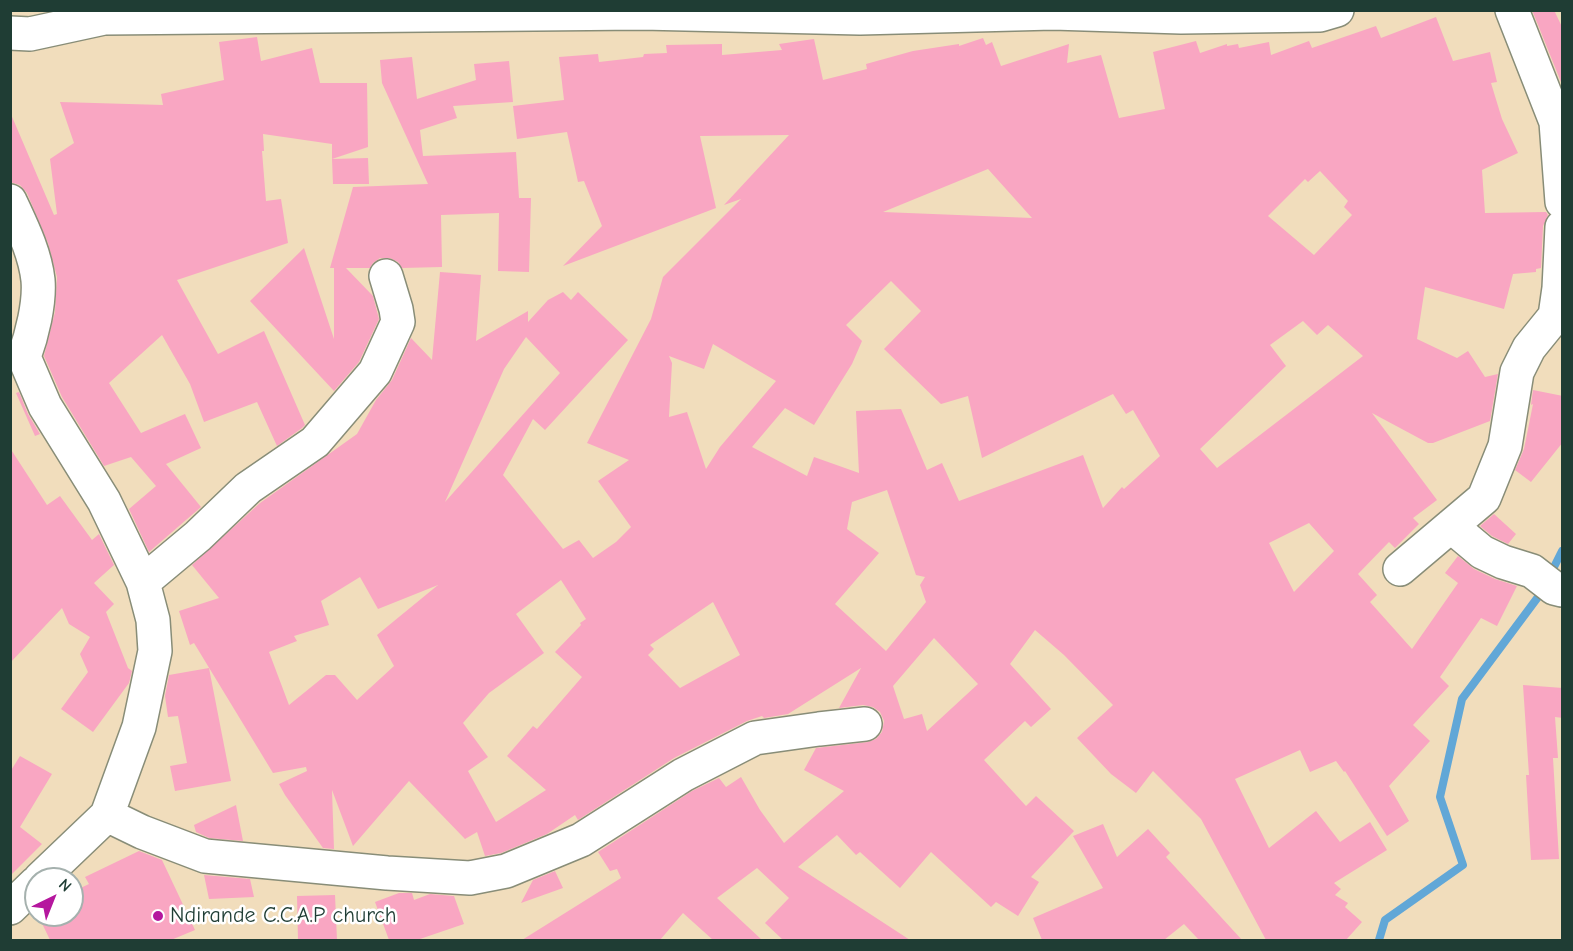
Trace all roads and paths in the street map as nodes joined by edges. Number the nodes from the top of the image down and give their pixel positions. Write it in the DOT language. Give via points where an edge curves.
graph roads {
  1 [pos="1336,10"];
  2 [pos="1512,10"];
  3 [pos="434,13"];
  4 [pos="860,14"];
  5 [pos="17,40"];
  6 [pos="1559,121"];
  7 [pos="10,201"];
  8 [pos="1563,202"];
  9 [pos="1563,227"];
  10 [pos="386,276"];
  11 [pos="1451,526"];
  12 [pos="1400,569"];
  13 [pos="143,582"];
  14 [pos="1563,590"];
  15 [pos="865,724"];
  16 [pos="107,815"];
  17 [pos="53,867"];
  18 [pos="24,895"];
  19 [pos="10,908"];
  1 -- 4 [label="street" via="1320,15 1181,17"];
  2 -- 6 [label="street"];
  3 -- 4 [label="street"];
  3 -- 5 [label="street" via="104,18"];
  6 -- 8 [label="street"];
  7 -- 13 [label="street" via="28,242 38,280 33,330 24,357 45,406 104,501"];
  9 -- 11 [label="street" via="1555,316 1529,348 1517,372 1505,447 1484,498"];
  10 -- 13 [label="street" via="398,322 375,372 315,442 248,488"];
  11 -- 12 [label="street"];
  11 -- 14 [label="street" via="1482,552 1532,571"];
  13 -- 16 [label="street" via="153,620 155,651 139,727"];
  15 -- 16 [label="street" via="754,738 683,775 581,840 506,871 470,878 206,856"];
  16 -- 17 [label="street"];
  18 -- 19 [label="street"];
}
